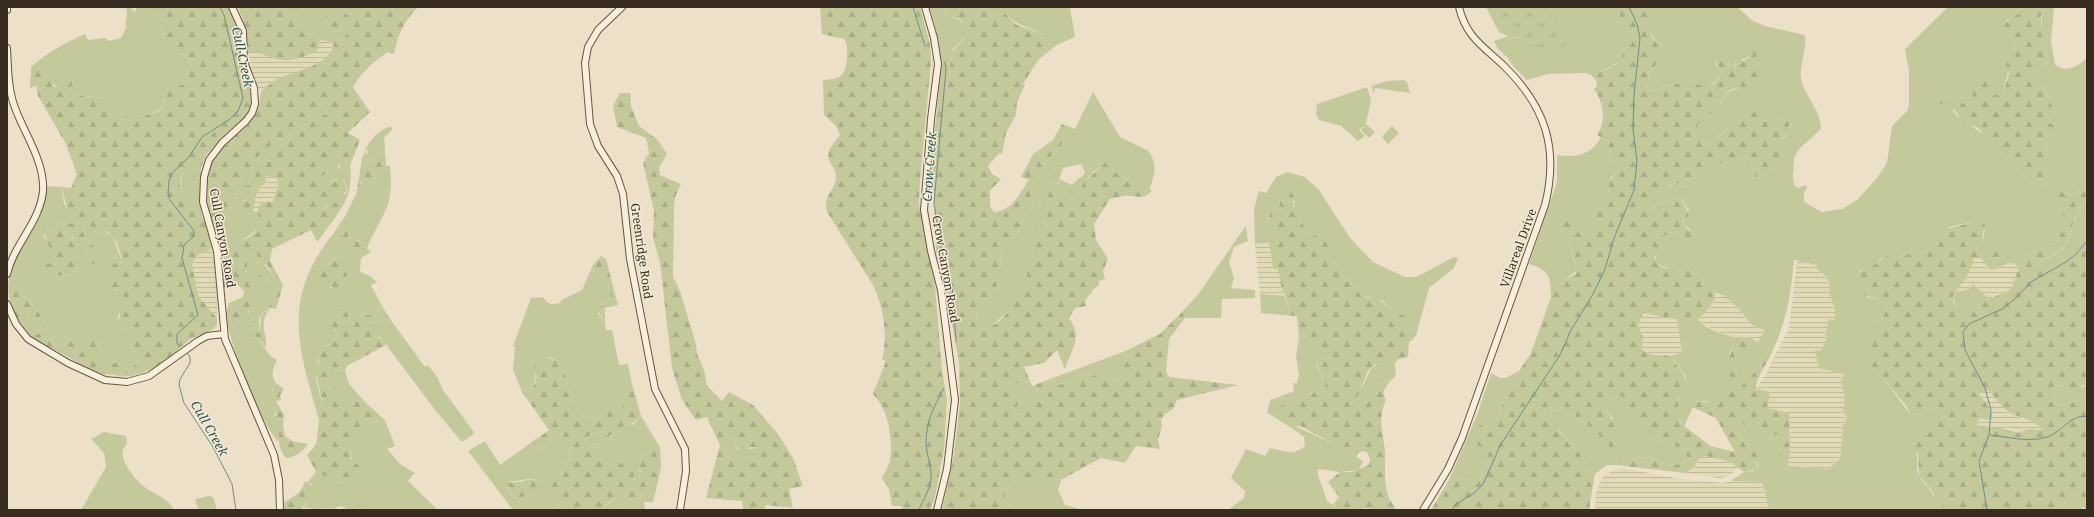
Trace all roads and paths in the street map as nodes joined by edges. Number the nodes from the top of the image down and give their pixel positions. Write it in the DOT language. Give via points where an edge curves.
graph roads {
  1 [pos="232,7"];
  2 [pos="622,7"];
  3 [pos="925,7"];
  4 [pos="1459,7"];
  5 [pos="7,48"];
  6 [pos="7,274"];
  7 [pos="7,304"];
  8 [pos="224,334"];
  9 [pos="280,510"];
  10 [pos="680,510"];
  11 [pos="936,510"];
  12 [pos="1424,510"];
  1 -- 8 [label="street, Cull Canyon Road" via="243,31 244,62 256,100 250,116 212,154 204,177 205,210 217,251"];
  2 -- 10 [label="street, Greenridge Road" via="598,30 586,55 590,124 598,146 617,176 623,194 630,259 655,389 685,449 686,471"];
  3 -- 11 [label="street, Crow Canyon Road" via="938,64 924,210 941,290 955,400 947,468"];
  4 -- 12 [label="street, Villareal Drive" via="1469,34 1523,85 1534,100 1547,133 1552,158 1551,173 1545,205 1462,438 1448,469"];
  5 -- 6 [label="street" via="12,100 39,163 43,184 38,211"];
  7 -- 8 [label="street" via="16,324 28,339 86,373 111,381 135,381 149,376 198,341 207,336"];
  8 -- 9 [label="street, Cull Canyon Road" via="229,352 274,455 279,480"];
}
